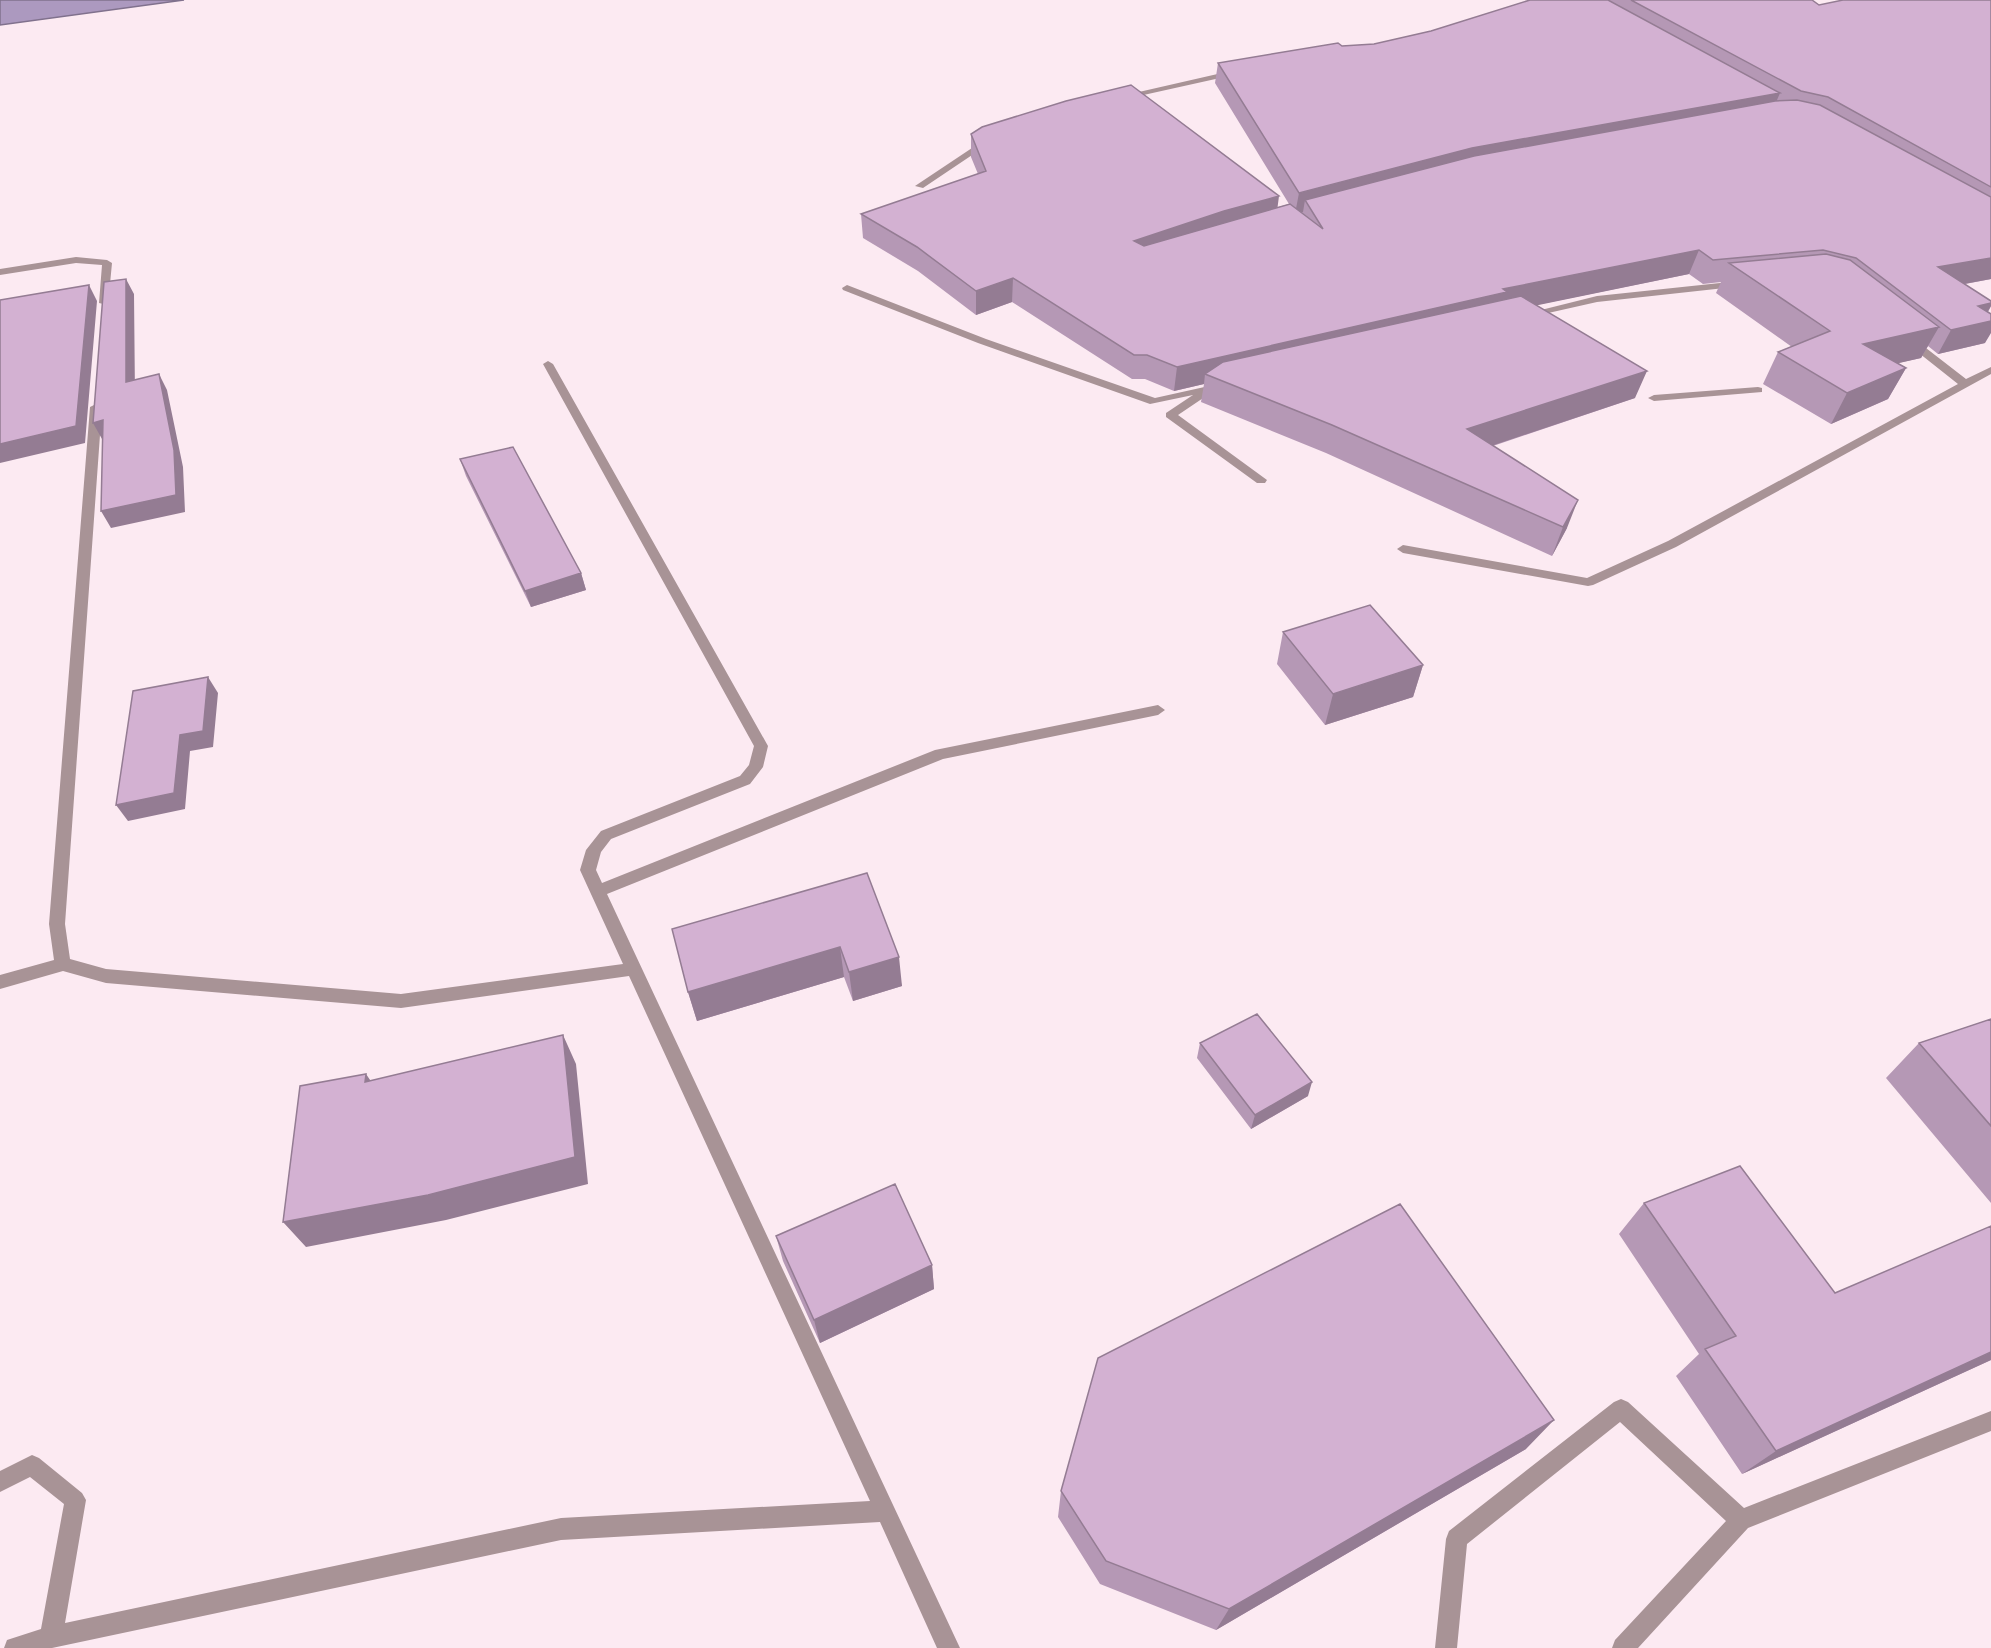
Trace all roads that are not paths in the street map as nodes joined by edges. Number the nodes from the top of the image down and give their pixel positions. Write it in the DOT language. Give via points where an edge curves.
graph roads {
  1 [pos="1243,71"];
  2 [pos="1116,99"];
  3 [pos="992,139"];
  4 [pos="920,186"];
  5 [pos="0,272"];
  6 [pos="1755,283"];
  7 [pos="847,288"];
  8 [pos="1516,317"];
  9 [pos="102,322"];
  10 [pos="1903,335"];
  11 [pos="548,364"];
  12 [pos="1991,370"];
  13 [pos="1965,384"];
  14 [pos="1758,390"];
  15 [pos="97,393"];
  16 [pos="1654,398"];
  17 [pos="1261,480"];
  18 [pos="1403,549"];
  19 [pos="1158,710"];
  20 [pos="598,891"];
  21 [pos="63,964"];
  22 [pos="634,969"];
  23 [pos="0,982"];
  24 [pos="1991,1421"];
  25 [pos="0,1482"];
  26 [pos="885,1511"];
  27 [pos="1741,1520"];
  28 [pos="51,1638"];
  29 [pos="15,1648"];
  30 [pos="949,1648"];
  31 [pos="1446,1648"];
  32 [pos="1623,1648"];
  1 -- 2 [label="street"];
  3 -- 4 [label="street"];
  5 -- 9 [label="street" via="75,260 107,263"];
  6 -- 8 [label="street" via="1597,299"];
  7 -- 17 [label="street" via="1154,402 1220,385 1170,415"];
  10 -- 13 [label="street"];
  11 -- 20 [label="street" via="760,746 756,767 745,780 606,835 594,850 588,870"];
  12 -- 13 [label="street"];
  13 -- 18 [label="street" via="1672,544 1588,582"];
  14 -- 16 [label="street"];
  15 -- 21 [label="street" via="57,924"];
  19 -- 20 [label="street" via="940,754"];
  20 -- 22 [label="street"];
  21 -- 22 [label="street" via="106,976 401,1001"];
  21 -- 23 [label="street"];
  22 -- 26 [label="street"];
  24 -- 27 [label="street"];
  25 -- 28 [label="street" via="32,1466 75,1500"];
  26 -- 28 [label="street" via="561,1529"];
  26 -- 30 [label="street"];
  27 -- 31 [label="street" via="1621,1409 1457,1539"];
  27 -- 32 [label="street"];
  28 -- 29 [label="street"];
}
